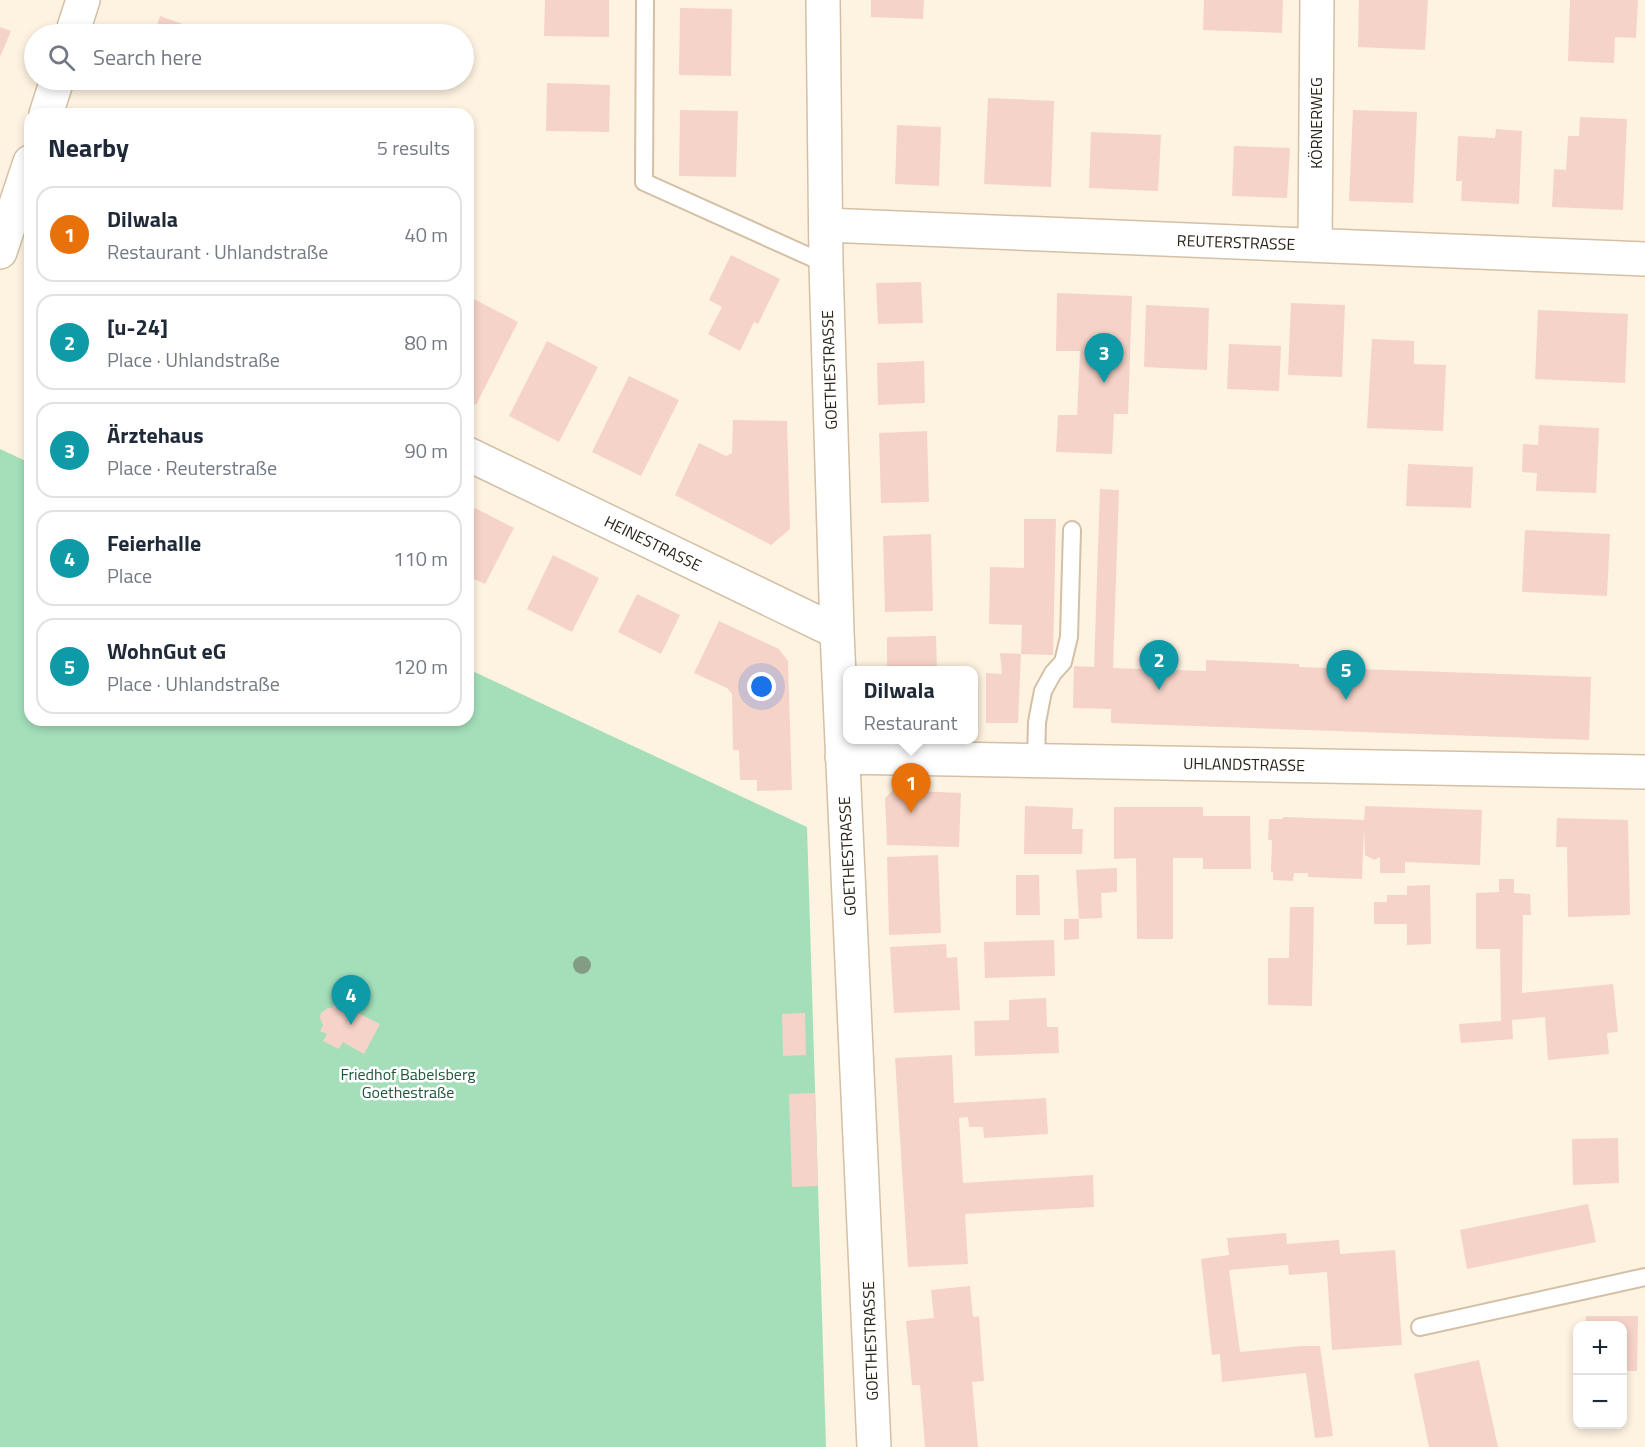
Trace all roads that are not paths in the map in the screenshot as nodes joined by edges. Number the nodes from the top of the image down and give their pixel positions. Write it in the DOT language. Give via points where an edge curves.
graph roads {
  1 [pos="83,0"];
  2 [pos="645,0"];
  3 [pos="823,0"];
  4 [pos="1317,0"];
  5 [pos="75,24"];
  6 [pos="54,90"];
  7 [pos="48,108"];
  8 [pos="24,184"];
  9 [pos="826,225"];
  10 [pos="9,239"];
  11 [pos="1316,245"];
  12 [pos="1645,259"];
  13 [pos="826,264"];
  14 [pos="474,457"];
  15 [pos="1072,530"];
  16 [pos="837,632"];
  17 [pos="842,757"];
  18 [pos="1036,760"];
  19 [pos="1645,772"];
  20 [pos="1645,1277"];
  21 [pos="1420,1327"];
  22 [pos="874,1447"];
  1 -- 5 [label="street"];
  2 -- 13 [label="lane" via="644,182"];
  3 -- 9 [label="street, GOETHESTRASSE"];
  4 -- 11 [label="street, KÖRNERWEG"];
  6 -- 7 [label="street"];
  8 -- 10 [label="street"];
  9 -- 11 [label="street, REUTERSTRASSE"];
  9 -- 13 [label="street, GOETHESTRASSE"];
  11 -- 12 [label="street, REUTERSTRASSE"];
  13 -- 16 [label="street, GOETHESTRASSE"];
  14 -- 16 [label="street, HEINESTRASSE"];
  15 -- 18 [label="lane" via="1069,637 1063,662 1043,691"];
  16 -- 17 [label="street, GOETHESTRASSE"];
  17 -- 18 [label="street, UHLANDSTRASSE"];
  17 -- 22 [label="street, GOETHESTRASSE"];
  18 -- 19 [label="street, UHLANDSTRASSE"];
  20 -- 21 [label="lane"];
}
